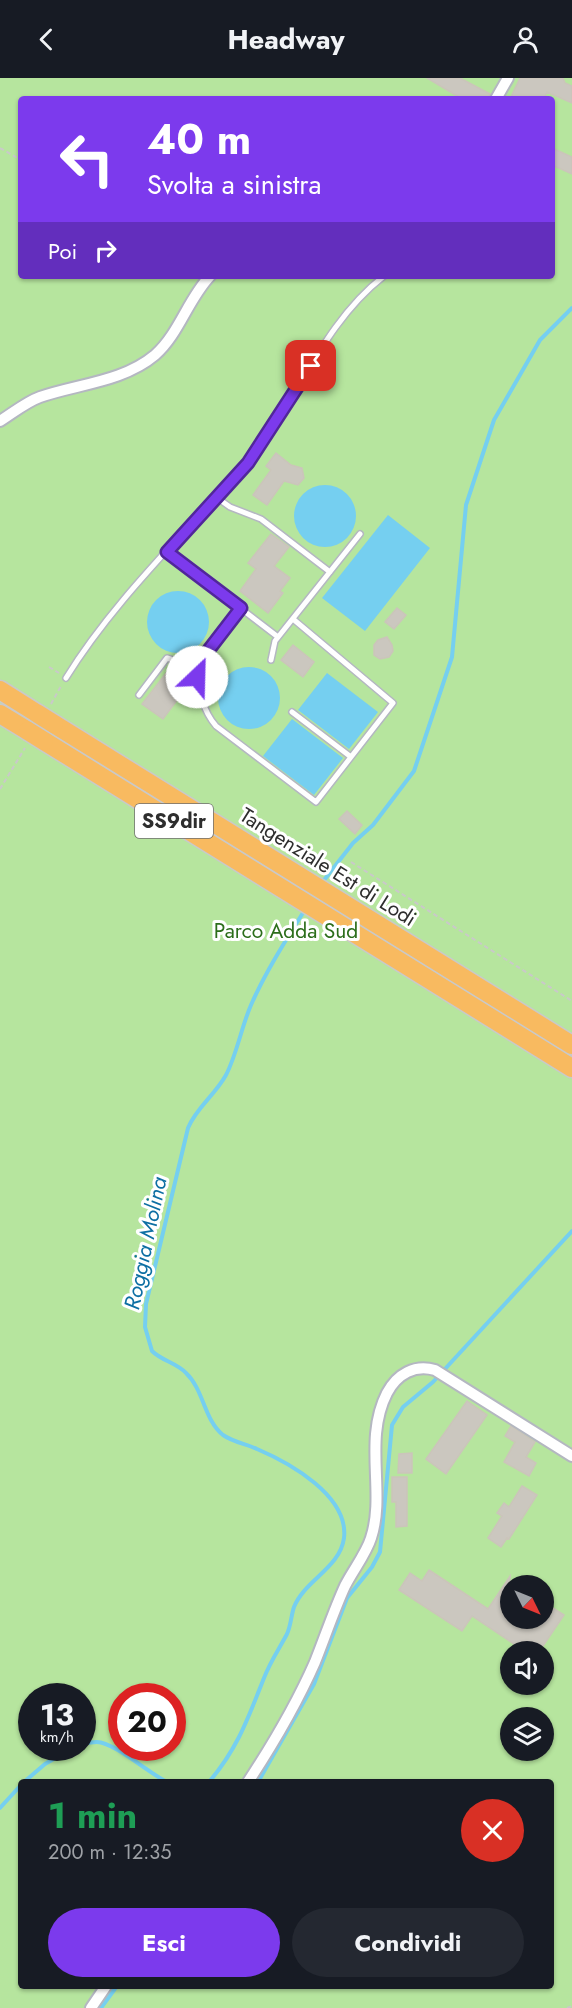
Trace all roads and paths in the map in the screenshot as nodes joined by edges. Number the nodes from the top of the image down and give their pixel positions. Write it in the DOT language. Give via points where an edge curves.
graph roads {
  1 [pos="507,78"];
  2 [pos="498,96"];
  3 [pos="0,148"];
  4 [pos="18,158"];
  5 [pos="207,279"];
  6 [pos="381,279"];
  7 [pos="0,421"];
  8 [pos="216,497"];
  9 [pos="360,534"];
  10 [pos="167,552"];
  11 [pos="330,572"];
  12 [pos="241,608"];
  13 [pos="293,619"];
  14 [pos="278,637"];
  15 [pos="270,660"];
  16 [pos="198,668"];
  17 [pos="66,678"];
  18 [pos="0,690"];
  19 [pos="139,695"];
  20 [pos="292,712"];
  21 [pos="0,714"];
  22 [pos="351,757"];
  23 [pos="351,862"];
  24 [pos="572,1001"];
  25 [pos="572,1045"];
  26 [pos="572,1068"];
  27 [pos="572,1456"];
  28 [pos="250,1779"];
  29 [pos="104,1989"];
  30 [pos="572,2006"];
  31 [pos="91,2008"];
  32 [pos="567,2008"];
  1 -- 2 [label="street"];
  3 -- 4 [label="path"];
  5 -- 7 [label="street" via="158,353 143,364 120,375 37,398"];
  6 -- 8 [label="lane" via="328,336 254,455"];
  8 -- 10 [label="lane"];
  8 -- 11 [label="lane" via="261,519"];
  9 -- 11 [label="lane"];
  10 -- 12 [label="lane"];
  10 -- 17 [label="lane" via="108,619"];
  11 -- 13 [label="lane"];
  12 -- 14 [label="lane"];
  12 -- 16 [label="lane"];
  13 -- 14 [label="lane"];
  13 -- 22 [label="lane" via="393,703"];
  14 -- 15 [label="lane"];
  16 -- 19 [label="lane" via="167,658"];
  16 -- 22 [label="lane" via="204,709 216,726 316,802"];
  18 -- 25 [label="highway, Tangenziale Est di Lodi / SS9dir, bridge"];
  20 -- 22 [label="lane"];
  21 -- 26 [label="highway, Tangenziale Est di Lodi / SS9dir, bridge"];
  23 -- 24 [label="path"];
  27 -- 28 [label="street" via="424,1367 396,1380 387,1393 374,1450 375,1513 371,1538 345,1587 309,1674"];
  29 -- 31 [label="street"];
  30 -- 32 [label="path"];
}
